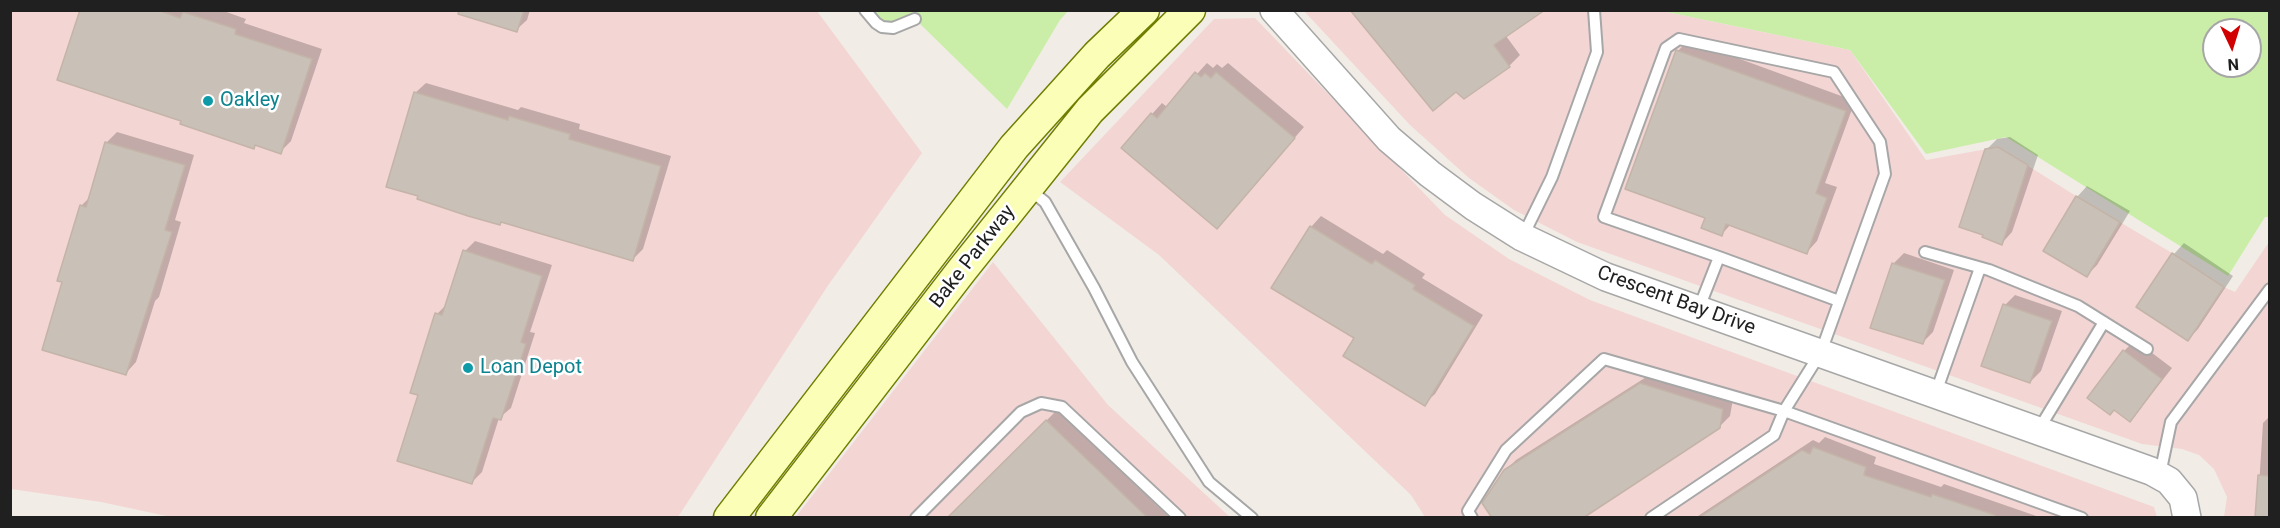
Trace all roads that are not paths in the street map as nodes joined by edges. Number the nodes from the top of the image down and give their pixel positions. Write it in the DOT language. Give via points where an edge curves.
graph roads {
  1 [pos="865,10"];
  2 [pos="1144,10"];
  3 [pos="1190,10"];
  4 [pos="1274,10"];
  5 [pos="1594,10"];
  6 [pos="915,19"];
  7 [pos="1027,188"];
  8 [pos="1522,237"];
  9 [pos="1925,252"];
  10 [pos="1719,257"];
  11 [pos="1980,268"];
  12 [pos="2270,290"];
  13 [pos="1839,301"];
  14 [pos="1698,309"];
  15 [pos="2104,322"];
  16 [pos="2147,349"];
  17 [pos="1821,352"];
  18 [pos="1935,395"];
  19 [pos="1784,411"];
  20 [pos="2037,432"];
  21 [pos="2155,473"];
  22 [pos="729,518"];
  23 [pos="771,518"];
  24 [pos="916,518"];
  25 [pos="1180,518"];
  26 [pos="1252,518"];
  27 [pos="1472,518"];
  28 [pos="1651,518"];
  29 [pos="2082,518"];
  30 [pos="2187,518"];
  1 -- 6 [label="lane" via="882,27 892,28"];
  2 -- 22 [label="main road, Bake Parkway" via="1097,55 1014,147"];
  3 -- 7 [label="main road, Bake Parkway" via="1089,110"];
  4 -- 8 [label="street, Crescent Bay Drive" via="1389,139 1473,206"];
  5 -- 8 [label="lane" via="1597,52 1552,177"];
  7 -- 23 [label="main road, Bake Parkway"];
  7 -- 26 [label="lane" via="1045,202 1132,362 1209,482"];
  8 -- 14 [label="street, Crescent Bay Drive" via="1606,277"];
  9 -- 11 [label="lane"];
  10 -- 13 [label="lane"];
  10 -- 13 [label="lane" via="1604,217 1666,48 1679,39 1834,72 1880,142 1885,174"];
  10 -- 14 [label="lane"];
  11 -- 15 [label="lane" via="2078,306"];
  11 -- 18 [label="lane"];
  12 -- 21 [label="lane" via="2171,422"];
  13 -- 17 [label="lane"];
  14 -- 17 [label="street, Crescent Bay Drive"];
  15 -- 16 [label="lane"];
  15 -- 20 [label="lane"];
  17 -- 18 [label="street, Crescent Bay Drive"];
  17 -- 19 [label="lane"];
  18 -- 20 [label="street, Crescent Bay Drive"];
  19 -- 27 [label="lane" via="1604,359 1506,450 1468,510"];
  19 -- 28 [label="lane" via="1774,435"];
  19 -- 29 [label="lane"];
  20 -- 21 [label="street, Crescent Bay Drive"];
  21 -- 30 [label="street" via="2169,481 2183,498"];
  24 -- 25 [label="lane" via="1021,412 1041,403 1062,406"];
}
